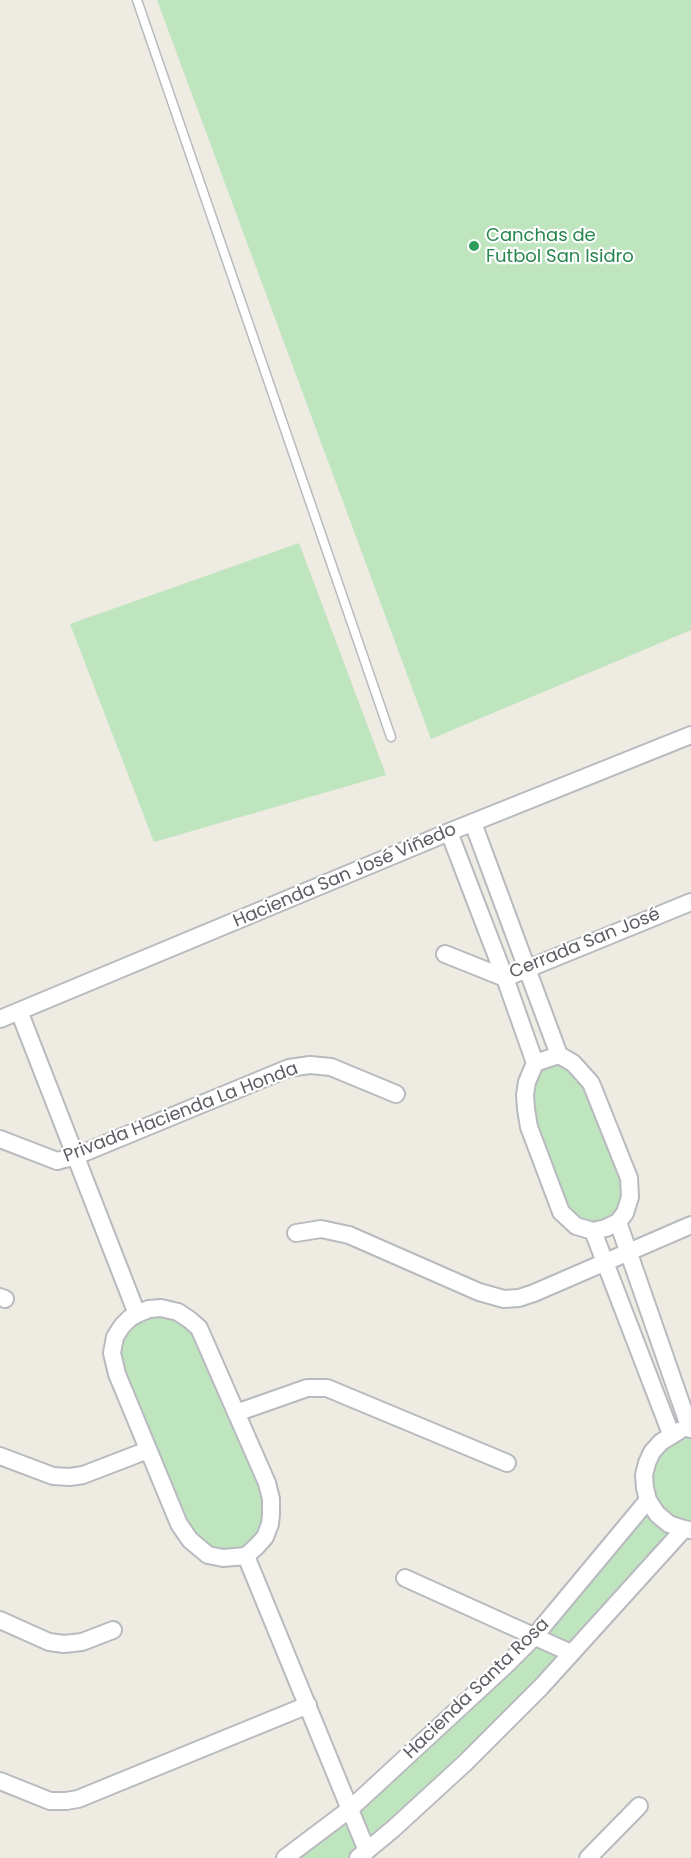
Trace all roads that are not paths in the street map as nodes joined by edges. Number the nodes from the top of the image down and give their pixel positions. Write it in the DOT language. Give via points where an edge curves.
graph roads {
  1 [pos="137,0"];
  2 [pos="691,735"];
  3 [pos="391,737"];
  4 [pos="473,823"];
  5 [pos="449,832"];
  6 [pos="691,902"];
  7 [pos="445,954"];
  8 [pos="527,969"];
  9 [pos="505,978"];
  10 [pos="19,1011"];
  11 [pos="0,1019"];
  12 [pos="559,1055"];
  13 [pos="535,1063"];
  14 [pos="396,1094"];
  15 [pos="0,1139"];
  16 [pos="76,1156"];
  17 [pos="618,1222"];
  18 [pos="691,1225"];
  19 [pos="593,1231"];
  20 [pos="296,1233"];
  21 [pos="629,1253"];
  22 [pos="605,1263"];
  23 [pos="137,1314"];
  24 [pos="236,1413"];
  25 [pos="691,1428"];
  26 [pos="671,1434"];
  27 [pos="148,1450"];
  28 [pos="0,1456"];
  29 [pos="507,1463"];
  30 [pos="648,1500"];
  31 [pos="688,1530"];
  32 [pos="246,1556"];
  33 [pos="405,1578"];
  34 [pos="0,1620"];
  35 [pos="113,1630"];
  36 [pos="534,1637"];
  37 [pos="571,1653"];
  38 [pos="308,1705"];
  39 [pos="0,1781"];
  40 [pos="639,1806"];
  41 [pos="350,1809"];
  42 [pos="362,1854"];
  43 [pos="285,1858"];
  44 [pos="588,1858"];
  1 -- 3 [label="lane"];
  2 -- 4 [label="street, Hacienda San José Viñedo"];
  4 -- 5 [label="street, Hacienda San José Viñedo"];
  4 -- 8 [label="street"];
  5 -- 9 [label="street"];
  5 -- 10 [label="street, Hacienda San José Viñedo"];
  6 -- 8 [label="street, Cerrada San José"];
  7 -- 9 [label="street, Cerrada San José"];
  8 -- 9 [label="street, Cerrada San José"];
  8 -- 12 [label="street"];
  9 -- 13 [label="street"];
  10 -- 11 [label="street, Hacienda San José Viñedo"];
  10 -- 16 [label="street"];
  12 -- 13 [label="street"];
  12 -- 17 [label="street" via="573,1063 591,1083 629,1178 630,1197"];
  13 -- 19 [label="street" via="525,1095 530,1127 561,1212 576,1226"];
  14 -- 16 [label="street, Privada Hacienda La Honda" via="331,1067 289,1068"];
  15 -- 16 [label="street, Privada Hacienda La Honda" via="57,1161"];
  16 -- 23 [label="street"];
  17 -- 19 [label="street"];
  17 -- 21 [label="street"];
  18 -- 21 [label="street"];
  19 -- 22 [label="street"];
  20 -- 22 [label="street" via="321,1229 349,1235 479,1292 504,1299 526,1296"];
  21 -- 22 [label="street"];
  21 -- 25 [label="street"];
  22 -- 26 [label="street"];
  23 -- 24 [label="street" via="161,1308 178,1312 199,1328"];
  23 -- 27 [label="street" via="122,1326 112,1353"];
  24 -- 29 [label="street" via="307,1388 327,1388"];
  24 -- 32 [label="street" via="271,1499 270,1524"];
  25 -- 26 [label="street"];
  26 -- 30 [label="street" via="646,1463"];
  27 -- 28 [label="street" via="70,1477 53,1476"];
  27 -- 32 [label="street" via="179,1524 190,1540 208,1555"];
  30 -- 31 [label="street" via="669,1524"];
  30 -- 36 [label="street, Hacienda Santa Rosa"];
  31 -- 37 [label="street"];
  32 -- 38 [label="street"];
  33 -- 36 [label="street"];
  34 -- 35 [label="street" via="49,1642 64,1644 82,1642"];
  36 -- 37 [label="street"];
  36 -- 41 [label="street, Hacienda Santa Rosa"];
  37 -- 42 [label="street" via="465,1763"];
  38 -- 39 [label="street" via="78,1799 50,1801"];
  38 -- 41 [label="street"];
  40 -- 44 [label="street"];
  41 -- 42 [label="street"];
  41 -- 43 [label="street, Hacienda Santa Rosa"];
}
